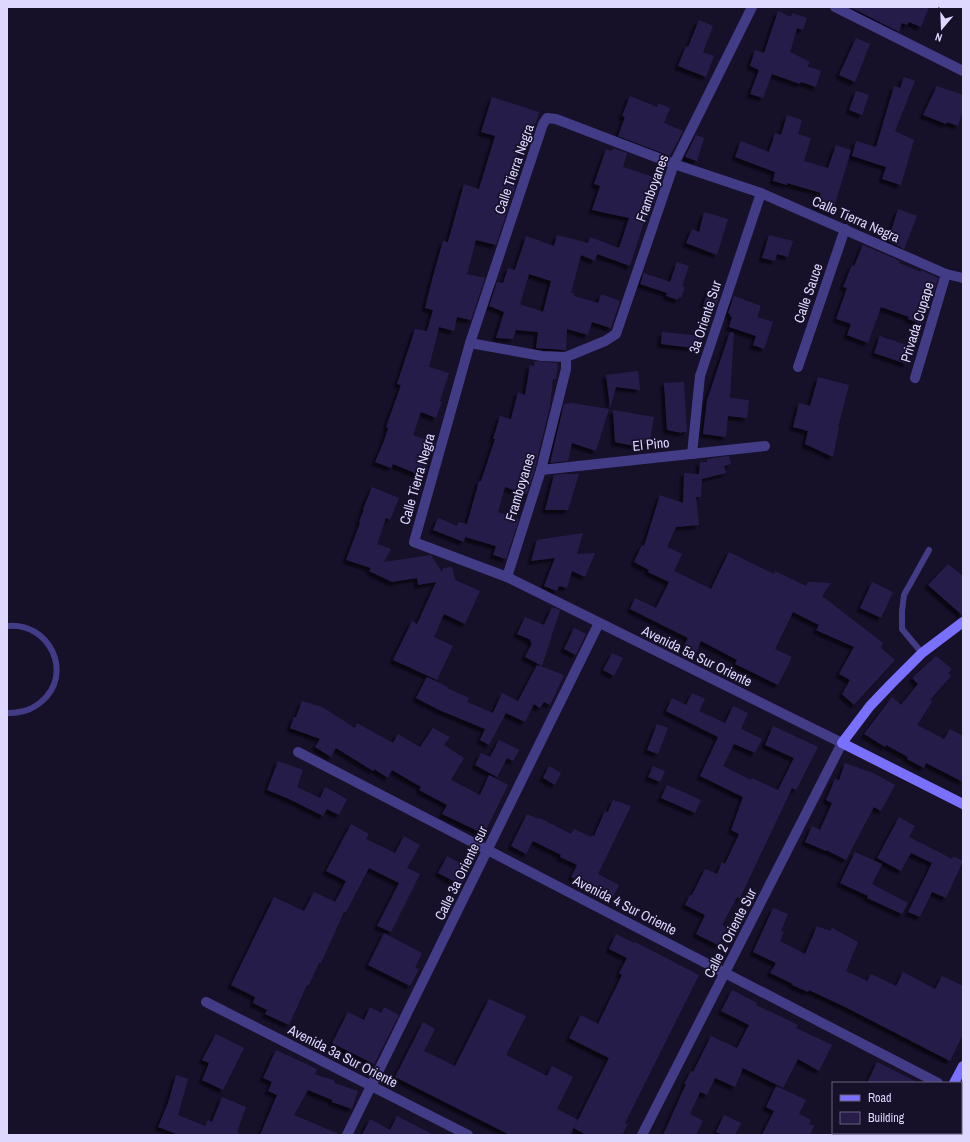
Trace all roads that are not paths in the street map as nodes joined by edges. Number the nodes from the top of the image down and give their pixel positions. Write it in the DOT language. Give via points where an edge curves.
graph roads {
  1 [pos="752,7"];
  2 [pos="835,7"];
  3 [pos="963,71"];
  4 [pos="674,164"];
  5 [pos="761,193"];
  6 [pos="845,229"];
  7 [pos="946,274"];
  8 [pos="963,278"];
  9 [pos="470,344"];
  10 [pos="566,357"];
  11 [pos="798,367"];
  12 [pos="914,378"];
  13 [pos="765,446"];
  14 [pos="692,454"];
  15 [pos="540,470"];
  16 [pos="414,542"];
  17 [pos="930,550"];
  18 [pos="507,577"];
  19 [pos="963,622"];
  20 [pos="599,623"];
  21 [pos="7,626"];
  22 [pos="922,653"];
  23 [pos="7,712"];
  24 [pos="842,743"];
  25 [pos="298,752"];
  26 [pos="963,804"];
  27 [pos="488,850"];
  28 [pos="725,973"];
  29 [pos="206,1002"];
  30 [pos="963,1066"];
  31 [pos="936,1082"];
  32 [pos="955,1082"];
  33 [pos="371,1086"];
  34 [pos="347,1135"];
  35 [pos="468,1135"];
  36 [pos="642,1135"];
  1 -- 4 [label="street, Framboyanes"];
  2 -- 3 [label="street"];
  4 -- 5 [label="street, Calle Tierra Negra"];
  4 -- 9 [label="street, Calle Tierra Negra" via="548,118 543,124"];
  4 -- 10 [label="street, Framboyanes" via="616,334"];
  5 -- 6 [label="street, Calle Tierra Negra"];
  5 -- 14 [label="street, 3a Oriente Sur" via="700,376"];
  6 -- 7 [label="street, Calle Tierra Negra"];
  6 -- 11 [label="street, Calle Sauce"];
  7 -- 8 [label="street, Calle Tierra Negra"];
  7 -- 12 [label="street, Privada Cupape"];
  9 -- 10 [label="street, Framboyanes" via="542,356"];
  9 -- 16 [label="street, Calle Tierra Negra"];
  10 -- 15 [label="street, Framboyanes" via="566,369"];
  13 -- 14 [label="street, El Pino"];
  14 -- 15 [label="street, El Pino"];
  15 -- 18 [label="street, Framboyanes"];
  16 -- 18 [label="street, Avenida 5a Sur Oriente"];
  17 -- 22 [label="lane" via="904,595 902,611 902,629"];
  18 -- 20 [label="street, Avenida 5a Sur Oriente"];
  19 -- 22 [label="street"];
  20 -- 24 [label="street, Avenida 5a Sur Oriente"];
  20 -- 27 [label="street, Calle 3a Oriente sur"];
  21 -- 23 [label="lane" via="27,627 40,634 49,644 55,657 57,671 54,685 46,698 34,708"];
  22 -- 24 [label="street" via="870,706"];
  24 -- 26 [label="street, Avenida 5a Sur Oriente"];
  24 -- 28 [label="street, Calle 2 Oriente Sur"];
  25 -- 27 [label="street, Avenida 4 Sur Oriente"];
  27 -- 28 [label="street, Avenida 4 Sur Oriente"];
  27 -- 33 [label="street, Calle 3a Oriente sur"];
  28 -- 31 [label="street, Avenida 4 Sur Oriente"];
  28 -- 36 [label="street, Calle 2 Oriente Sur"];
  29 -- 33 [label="street, Avenida 3a Sur Oriente"];
  30 -- 32 [label="street"];
  33 -- 34 [label="street, Calle 3a Oriente sur"];
  33 -- 35 [label="street, Avenida 3a Sur Oriente"];
}
